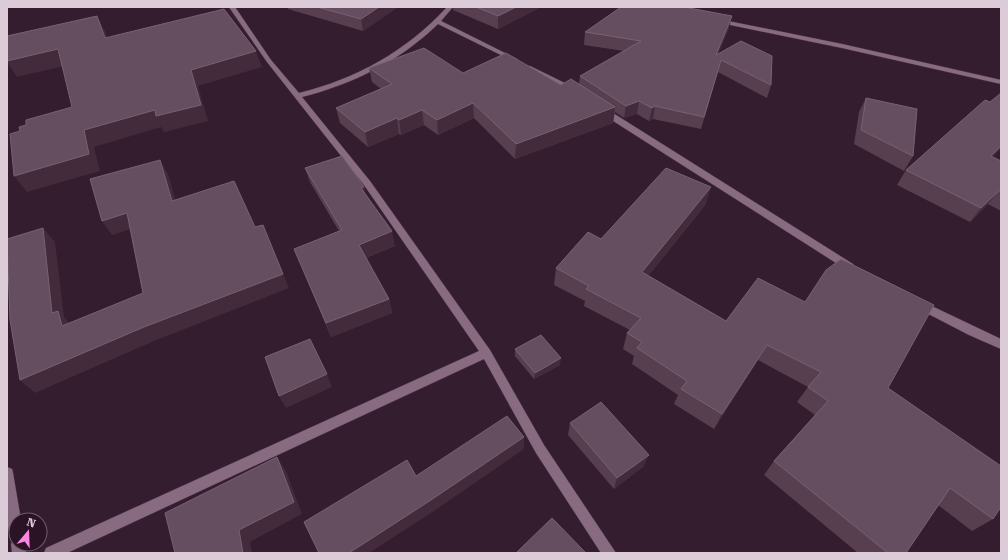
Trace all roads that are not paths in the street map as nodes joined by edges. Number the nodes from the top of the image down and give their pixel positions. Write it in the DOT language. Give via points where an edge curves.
graph roads {
  1 [pos="232,7"];
  2 [pos="450,7"];
  3 [pos="711,19"];
  4 [pos="439,22"];
  5 [pos="1001,82"];
  6 [pos="579,95"];
  7 [pos="297,96"];
  8 [pos="592,103"];
  9 [pos="859,272"];
  10 [pos="913,300"];
  11 [pos="1001,344"];
  12 [pos="486,353"];
  13 [pos="7,474"];
  14 [pos="13,512"];
  15 [pos="51,553"];
  16 [pos="609,553"];
  1 -- 7 [label="street" via="269,62"];
  2 -- 4 [label="street"];
  3 -- 5 [label="street"];
  4 -- 6 [label="street"];
  4 -- 7 [label="street" via="418,40 381,63 318,91"];
  7 -- 12 [label="street" via="367,183"];
  8 -- 9 [label="street"];
  10 -- 11 [label="street"];
  12 -- 15 [label="street"];
  12 -- 16 [label="street" via="540,449"];
  13 -- 14 [label="street"];
}
